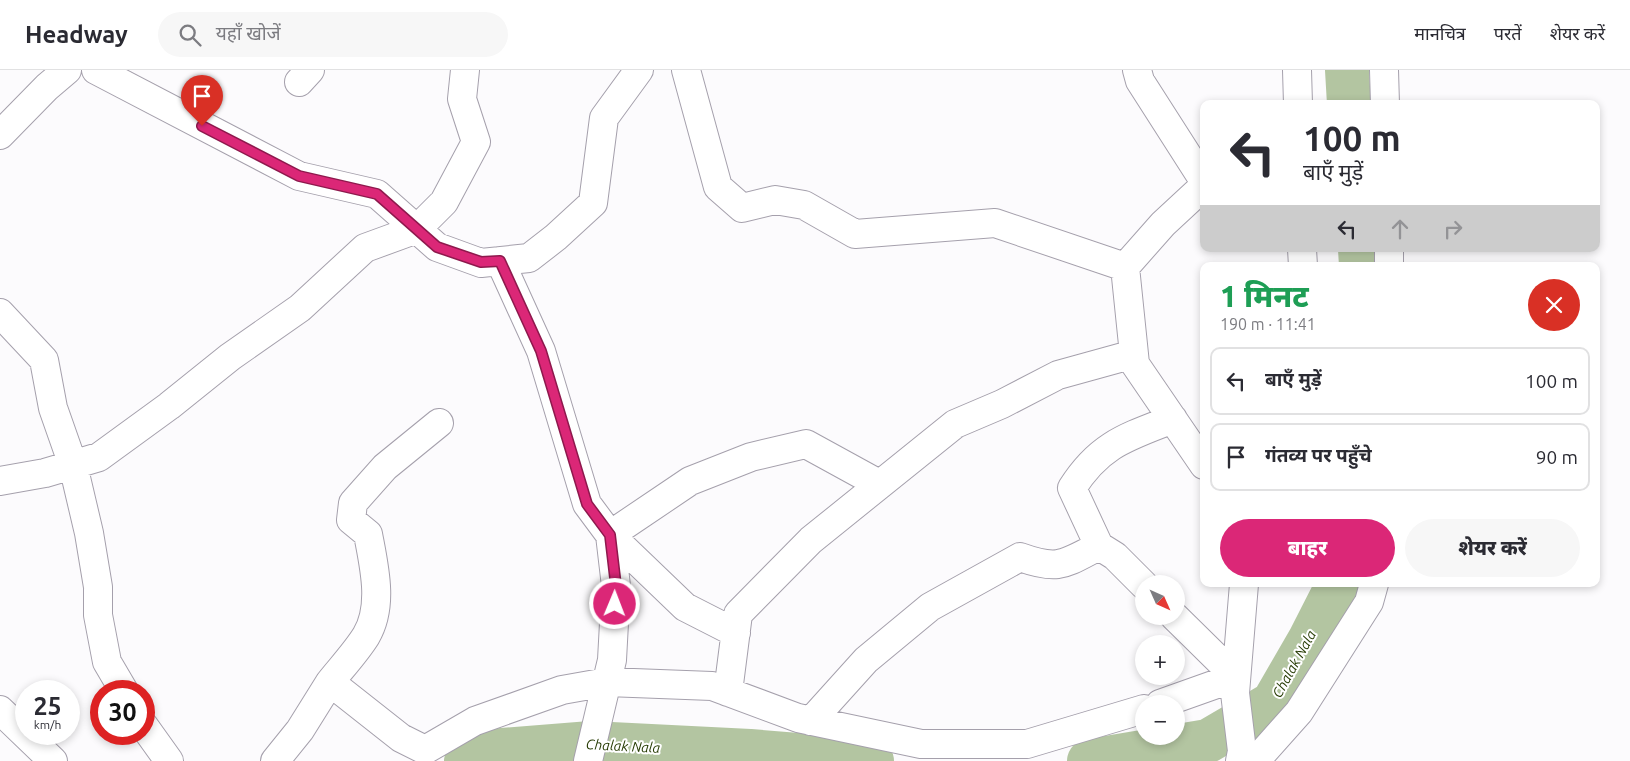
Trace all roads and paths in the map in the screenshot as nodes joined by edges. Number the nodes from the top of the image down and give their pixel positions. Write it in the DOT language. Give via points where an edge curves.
graph roads {
  1 [pos="67,70"];
  2 [pos="96,70"];
  3 [pos="465,70"];
  4 [pos="639,70"];
  5 [pos="686,70"];
  6 [pos="1137,70"];
  7 [pos="1297,70"];
  8 [pos="1384,70"];
  9 [pos="1298,100"];
  10 [pos="1384,100"];
  11 [pos="0,135"];
  12 [pos="1200,175"];
  13 [pos="1200,190"];
  14 [pos="417,229"];
  15 [pos="500,261"];
  16 [pos="1125,267"];
  17 [pos="0,313"];
  18 [pos="1134,354"];
  19 [pos="1172,419"];
  20 [pos="439,423"];
  21 [pos="1200,459"];
  22 [pos="73,465"];
  23 [pos="0,481"];
  24 [pos="879,484"];
  25 [pos="610,535"];
  26 [pos="1099,546"];
  27 [pos="1135,576"];
  28 [pos="1244,587"];
  29 [pos="1373,587"];
  30 [pos="1182,625"];
  31 [pos="736,633"];
  32 [pos="118,680"];
  33 [pos="330,682"];
  34 [pos="607,682"];
  35 [pos="1235,685"];
  36 [pos="728,692"];
  37 [pos="1185,698"];
  38 [pos="0,710"];
  39 [pos="1135,712"];
  40 [pos="811,721"];
  41 [pos="155,741"];
  42 [pos="1243,758"];
  43 [pos="53,761"];
  44 [pos="169,761"];
  45 [pos="275,761"];
  46 [pos="588,761"];
  1 -- 11 [label="street"];
  2 -- 14 [label="street" via="299,176 377,194"];
  3 -- 14 [label="street" via="462,99 476,142 444,202"];
  4 -- 15 [label="street" via="604,118 593,202 529,258"];
  5 -- 16 [label="street" via="718,187 742,208 774,200 804,205 855,234 995,223"];
  6 -- 12 [label="street" via="1140,81"];
  7 -- 9 [label="street"];
  8 -- 10 [label="street"];
  13 -- 16 [label="street" via="1163,224"];
  14 -- 15 [label="street" via="437,247 481,262"];
  14 -- 22 [label="street" via="365,248 300,308 230,357 169,406 99,457"];
  15 -- 25 [label="street" via="541,351 587,504"];
  16 -- 18 [label="street"];
  17 -- 22 [label="street" via="44,360 54,408"];
  18 -- 19 [label="street" via="1135,364"];
  18 -- 24 [label="street" via="1058,375 955,424"];
  19 -- 21 [label="street"];
  19 -- 26 [label="street" via="1118,441 1086,466 1072,488"];
  20 -- 33 [label="street" via="385,468 353,503 351,520 368,534 376,583 374,608 367,635"];
  22 -- 23 [label="street"];
  22 -- 32 [label="street" via="98,587 98,615 107,662"];
  24 -- 25 [label="street" via="806,444 752,457 690,481"];
  24 -- 31 [label="street" via="811,540 738,614"];
  25 -- 31 [label="street" via="685,606"];
  25 -- 34 [label="street" via="616,586 612,660"];
  26 -- 27 [label="street" via="1115,556"];
  26 -- 40 [label="street" via="1062,565 1037,563 1020,557 930,607 866,660"];
  28 -- 35 [label="street"];
  29 -- 42 [label="street" via="1369,602 1300,712 1258,758"];
  30 -- 35 [label="street"];
  31 -- 36 [label="street"];
  33 -- 34 [label="street" via="401,738 425,750 475,721 562,690"];
  33 -- 45 [label="street" via="300,730"];
  34 -- 36 [label="street" via="712,686"];
  34 -- 46 [label="street"];
  35 -- 37 [label="street"];
  35 -- 42 [label="street"];
  36 -- 40 [label="street"];
  38 -- 43 [label="street"];
  39 -- 40 [label="street" via="1027,744 921,744"];
  41 -- 44 [label="street"];
}
